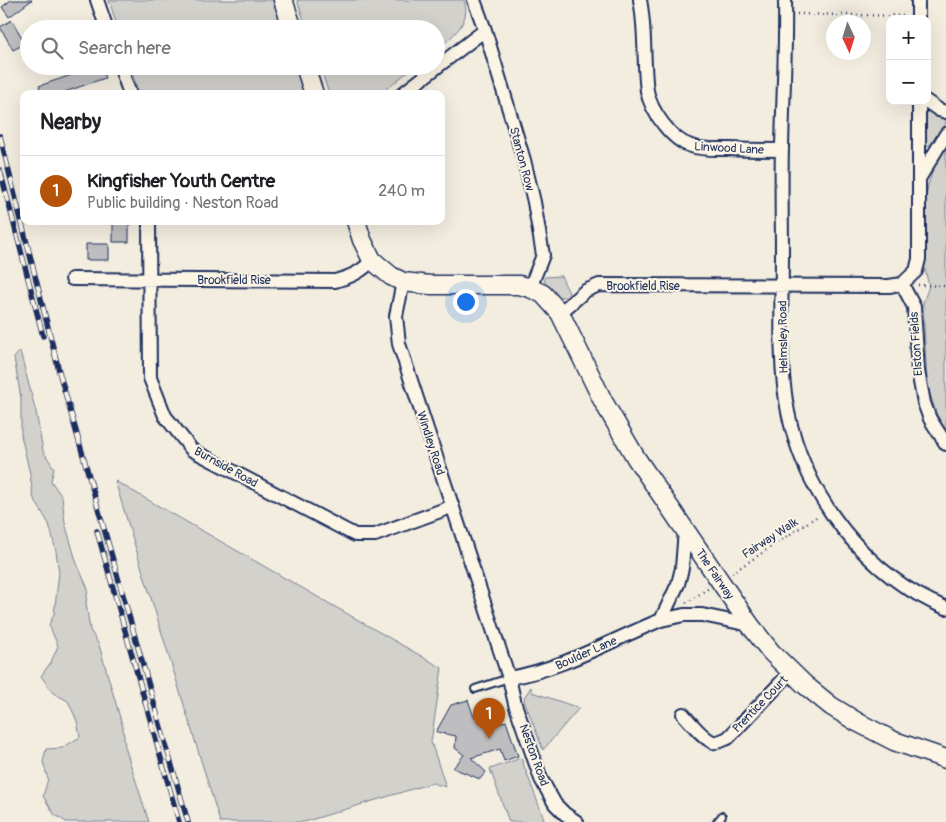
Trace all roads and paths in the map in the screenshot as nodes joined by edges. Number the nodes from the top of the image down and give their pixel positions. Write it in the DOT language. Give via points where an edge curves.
graph roads {
  1 [pos="97,0"];
  2 [pos="283,0"];
  3 [pos="474,0"];
  4 [pos="640,0"];
  5 [pos="785,0"];
  6 [pos="918,0"];
  7 [pos="786,13"];
  8 [pos="918,15"];
  9 [pos="886,17"];
  10 [pos="104,20"];
  11 [pos="290,20"];
  12 [pos="485,30"];
  13 [pos="445,61"];
  14 [pos="123,75"];
  15 [pos="308,75"];
  16 [pos="427,75"];
  17 [pos="129,90"];
  18 [pos="313,90"];
  19 [pos="407,90"];
  20 [pos="931,104"];
  21 [pos="918,105"];
  22 [pos="946,112"];
  23 [pos="946,134"];
  24 [pos="782,150"];
  25 [pos="918,181"];
  26 [pos="149,225"];
  27 [pos="357,225"];
  28 [pos="372,260"];
  29 [pos="72,279"];
  30 [pos="150,280"];
  31 [pos="403,282"];
  32 [pos="902,284"];
  33 [pos="946,286"];
  34 [pos="782,287"];
  35 [pos="530,288"];
  36 [pos="560,313"];
  37 [pos="946,444"];
  38 [pos="452,507"];
  39 [pos="829,509"];
  40 [pos="685,530"];
  41 [pos="720,581"];
  42 [pos="683,606"];
  43 [pos="946,608"];
  44 [pos="661,620"];
  45 [pos="750,625"];
  46 [pos="790,672"];
  47 [pos="509,678"];
  48 [pos="475,689"];
  49 [pos="683,714"];
  50 [pos="946,759"];
  51 [pos="722,816"];
  52 [pos="561,818"];
  53 [pos="577,822"];
  54 [pos="717,822"];
  1 -- 10 [label="street"];
  2 -- 11 [label="street"];
  3 -- 12 [label="street, Stanton Row"];
  4 -- 24 [label="street, Linwood Lane" via="648,92 658,117 666,127 688,146"];
  5 -- 7 [label="street, Helmsley Road"];
  6 -- 8 [label="street"];
  7 -- 9 [label="path"];
  7 -- 24 [label="street, Helmsley Road"];
  12 -- 13 [label="street"];
  12 -- 35 [label="street, Stanton Row" via="524,160 542,244 543,255"];
  14 -- 17 [label="street"];
  15 -- 18 [label="street"];
  16 -- 19 [label="street"];
  20 -- 22 [label="street"];
  21 -- 25 [label="street"];
  23 -- 25 [label="street"];
  24 -- 34 [label="street, Helmsley Road"];
  25 -- 32 [label="street" via="919,259 916,271"];
  26 -- 30 [label="street, Burnside Road"];
  27 -- 28 [label="street"];
  28 -- 30 [label="street, Brookfield Rise" via="349,278 335,281"];
  28 -- 31 [label="street"];
  29 -- 30 [label="street, Brookfield Rise"];
  30 -- 38 [label="street, Burnside Road" via="150,378 165,416 192,450 355,535 375,536"];
  31 -- 35 [label="street"];
  31 -- 38 [label="street, Windley Road" via="396,316 399,344"];
  32 -- 33 [label="path"];
  32 -- 34 [label="street, Brookfield Rise"];
  32 -- 37 [label="street, Elston Fields" via="914,307 918,371 924,404"];
  34 -- 36 [label="street, Brookfield Rise" via="599,285 585,291"];
  34 -- 39 [label="street, Helmsley Road" via="788,412 800,453"];
  35 -- 36 [label="street" via="543,294"];
  36 -- 40 [label="street, The Fairway" via="619,430"];
  38 -- 47 [label="street, Windley Road"];
  39 -- 41 [label="path, Fairway Walk"];
  39 -- 43 [label="street, Helmsley Road" via="866,555 916,593"];
  40 -- 41 [label="street, The Fairway"];
  40 -- 44 [label="street" via="678,584"];
  41 -- 42 [label="path, Fairway Walk"];
  41 -- 45 [label="street, The Fairway"];
  44 -- 45 [label="street, Boulder Lane" via="702,615"];
  44 -- 47 [label="street, Boulder Lane" via="550,669"];
  45 -- 46 [label="street, The Fairway"];
  46 -- 49 [label="street, Prentice Court" via="721,742 706,738"];
  46 -- 50 [label="street, The Fairway" via="831,706 857,722 894,741"];
  47 -- 48 [label="lane"];
  47 -- 52 [label="street, Neston Road" via="541,779"];
  51 -- 54 [label="lane"];
  52 -- 53 [label="street, Neston Road"];
}
